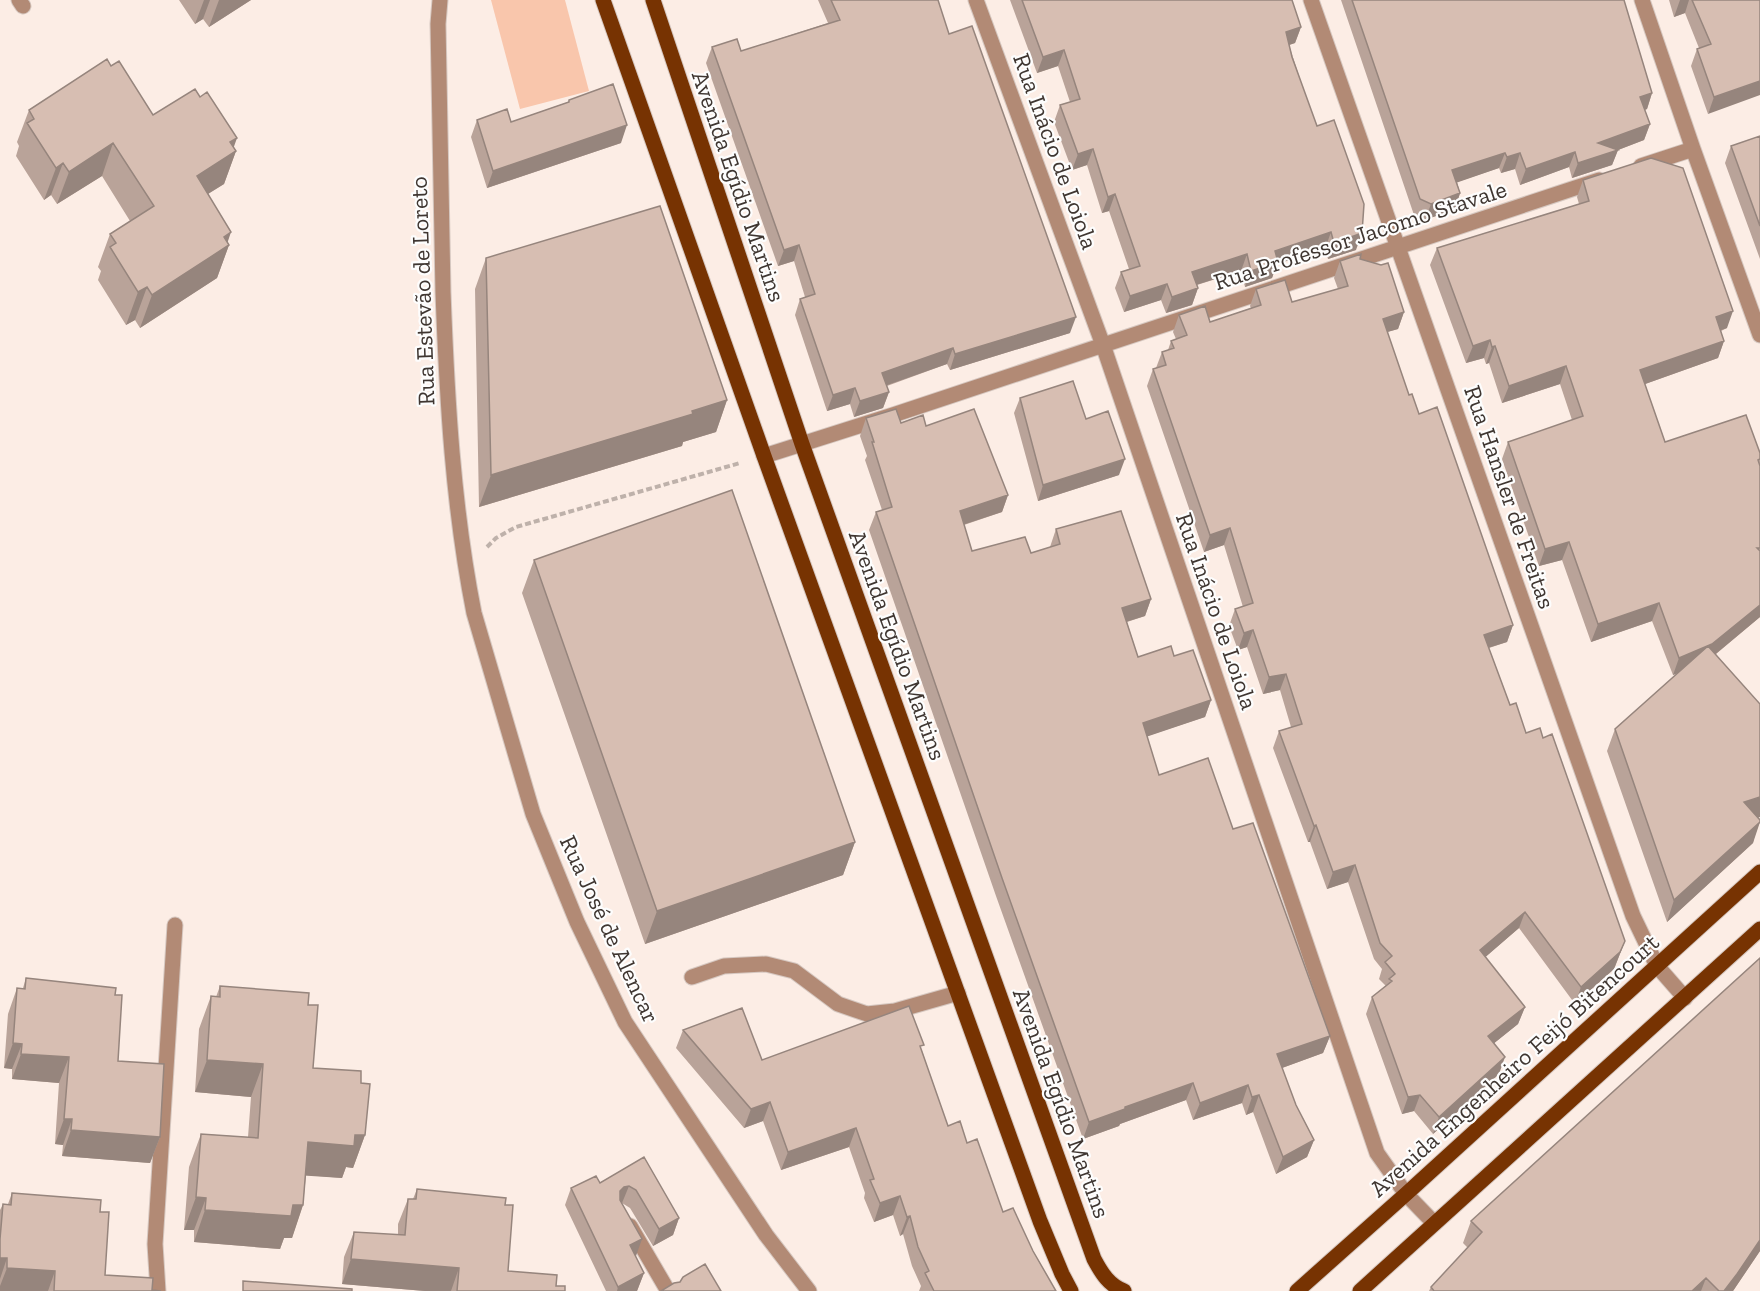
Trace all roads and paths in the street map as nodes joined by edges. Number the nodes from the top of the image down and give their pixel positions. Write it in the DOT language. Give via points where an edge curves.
graph roads {
  1 [pos="440,0"];
  2 [pos="603,0"];
  3 [pos="653,0"];
  4 [pos="976,0"];
  5 [pos="1311,0"];
  6 [pos="1642,0"];
  7 [pos="1693,149"];
  8 [pos="1398,246"];
  9 [pos="1760,335"];
  10 [pos="1103,345"];
  11 [pos="802,444"];
  12 [pos="764,456"];
  13 [pos="468,580"];
  14 [pos="1760,872"];
  15 [pos="176,925"];
  16 [pos="1760,929"];
  17 [pos="1657,966"];
  18 [pos="692,977"];
  19 [pos="958,993"];
  20 [pos="1685,998"];
  21 [pos="1406,1194"];
  22 [pos="622,1213"];
  23 [pos="1434,1223"];
  24 [pos="158,1291"];
  25 [pos="668,1291"];
  26 [pos="809,1291"];
  27 [pos="1071,1291"];
  28 [pos="1124,1291"];
  29 [pos="1297,1291"];
  30 [pos="1360,1291"];
  1 -- 13 [label="street, Rua Estevão de Loreto" via="446,385 454,484"];
  2 -- 12 [label="main road"];
  3 -- 11 [label="main road, Avenida Egídio Martins"];
  4 -- 10 [label="street, Rua Inácio de Loiola"];
  5 -- 8 [label="street, Rua Hansler de Freitas"];
  6 -- 7 [label="street"];
  7 -- 8 [label="street, Rua Professor Jacomo Stavale"];
  7 -- 9 [label="street"];
  8 -- 10 [label="street, Rua Professor Jacomo Stavale"];
  8 -- 17 [label="street, Rua Hansler de Freitas" via="1633,916"];
  10 -- 11 [label="street, Rua Professor Jacomo Stavale"];
  10 -- 21 [label="street, Rua Inácio de Loiola" via="1377,1153"];
  11 -- 12 [label="street, Rua Professor Jacomo Stavale"];
  11 -- 28 [label="main road, Avenida Egídio Martins" via="1094,1259 1103,1276"];
  12 -- 13 [label="path" via="516,527 496,538 475,560"];
  12 -- 19 [label="main road"];
  13 -- 26 [label="street, Rua José de Alencar" via="474,613 533,814 577,922 625,1022 766,1235"];
  14 -- 17 [label="main road, Avenida Engenheiro Feijó Bitencourt"];
  15 -- 24 [label="street" via="155,1244"];
  16 -- 20 [label="main road"];
  17 -- 20 [label="street, Rua Hansler de Freitas"];
  17 -- 21 [label="main road, Avenida Engenheiro Feijó Bitencourt"];
  18 -- 19 [label="street" via="724,966 766,964 794,971 838,1004 867,1014 895,1011"];
  19 -- 27 [label="main road" via="1040,1221"];
  20 -- 23 [label="main road"];
  21 -- 23 [label="street, Rua Inácio de Loiola"];
  21 -- 29 [label="main road, Avenida Engenheiro Feijó Bitencourt"];
  22 -- 25 [label="street"];
  23 -- 30 [label="main road"];
}
